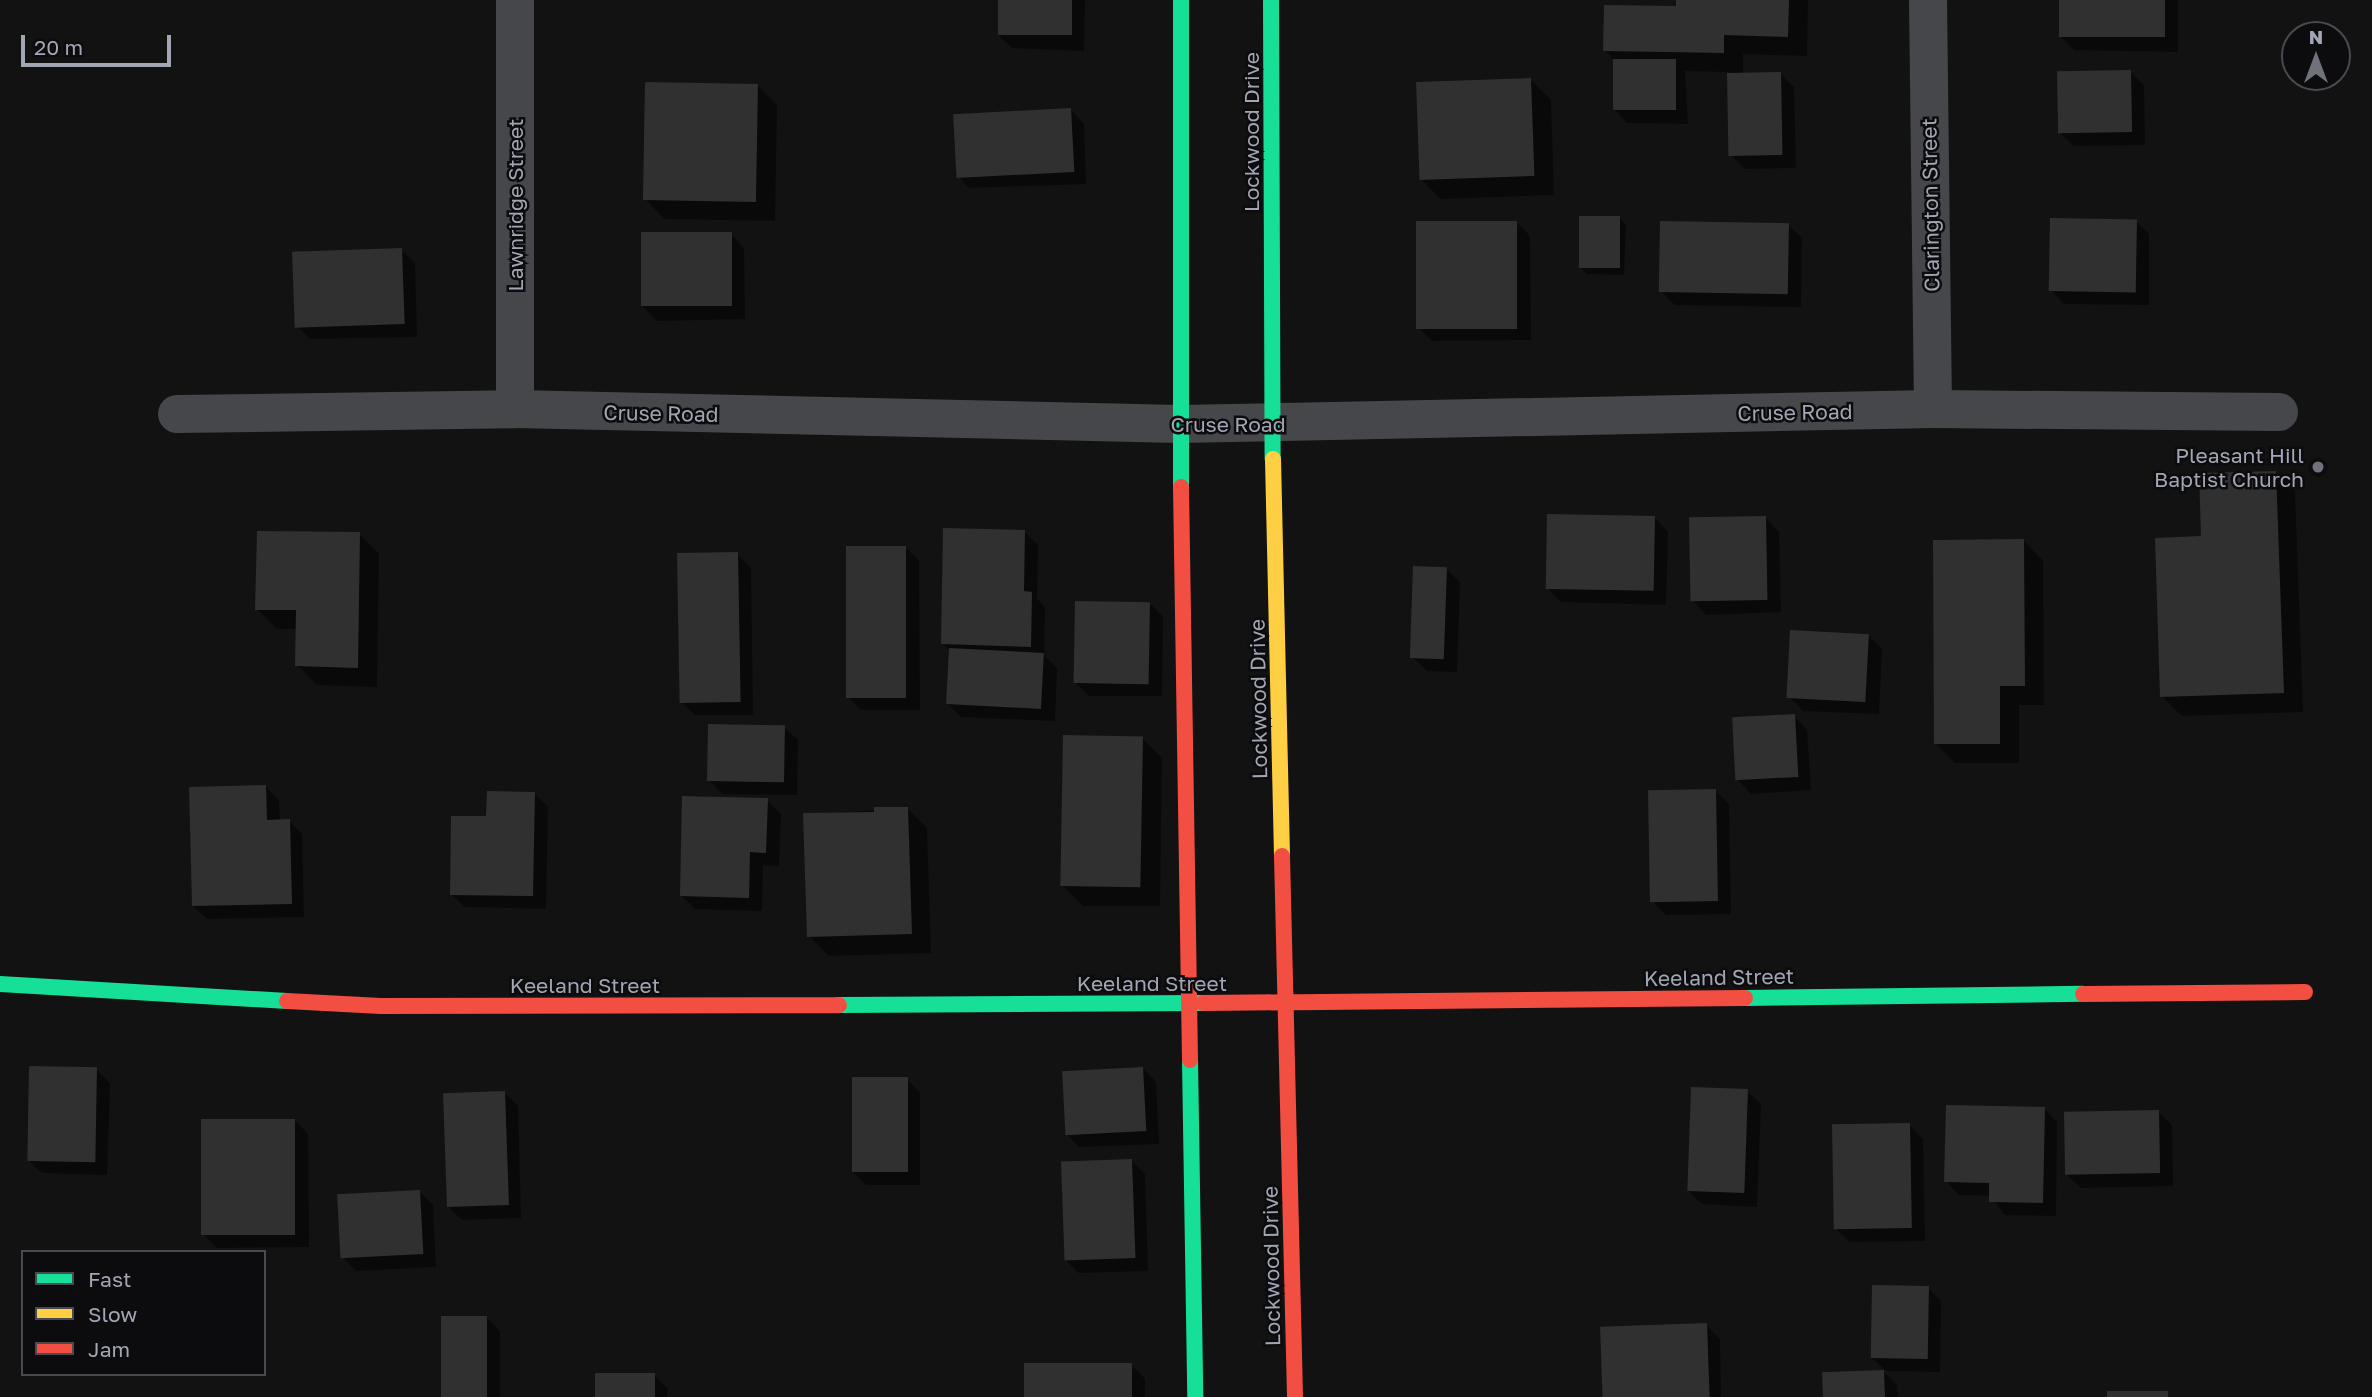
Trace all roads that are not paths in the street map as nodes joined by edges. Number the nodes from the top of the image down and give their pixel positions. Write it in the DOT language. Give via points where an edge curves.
graph roads {
  1 [pos="515,0"];
  2 [pos="1181,0"];
  3 [pos="1271,0"];
  4 [pos="1928,0"];
  5 [pos="515,409"];
  6 [pos="1933,409"];
  7 [pos="2279,412"];
  8 [pos="177,414"];
  9 [pos="1272,423"];
  10 [pos="1180,424"];
  11 [pos="0,984"];
  12 [pos="2305,992"];
  13 [pos="1189,1003"];
  14 [pos="1286,1003"];
  15 [pos="1195,1397"];
  16 [pos="1295,1397"];
  1 -- 5 [label="street, Lawnridge Street"];
  2 -- 10 [label="main road"];
  3 -- 9 [label="main road, Lockwood Drive"];
  4 -- 6 [label="street, Clarington Street"];
  5 -- 8 [label="street, Cruse Road"];
  5 -- 10 [label="street, Cruse Road"];
  6 -- 7 [label="street, Cruse Road"];
  6 -- 9 [label="street, Cruse Road"];
  9 -- 10 [label="street, Cruse Road"];
  9 -- 14 [label="main road, Lockwood Drive"];
  10 -- 13 [label="main road"];
  11 -- 13 [label="main road, Keeland Street" via="381,1006"];
  12 -- 14 [label="main road, Keeland Street"];
  13 -- 14 [label="main road, Keeland Street"];
  13 -- 15 [label="main road"];
  14 -- 16 [label="main road, Lockwood Drive"];
}
